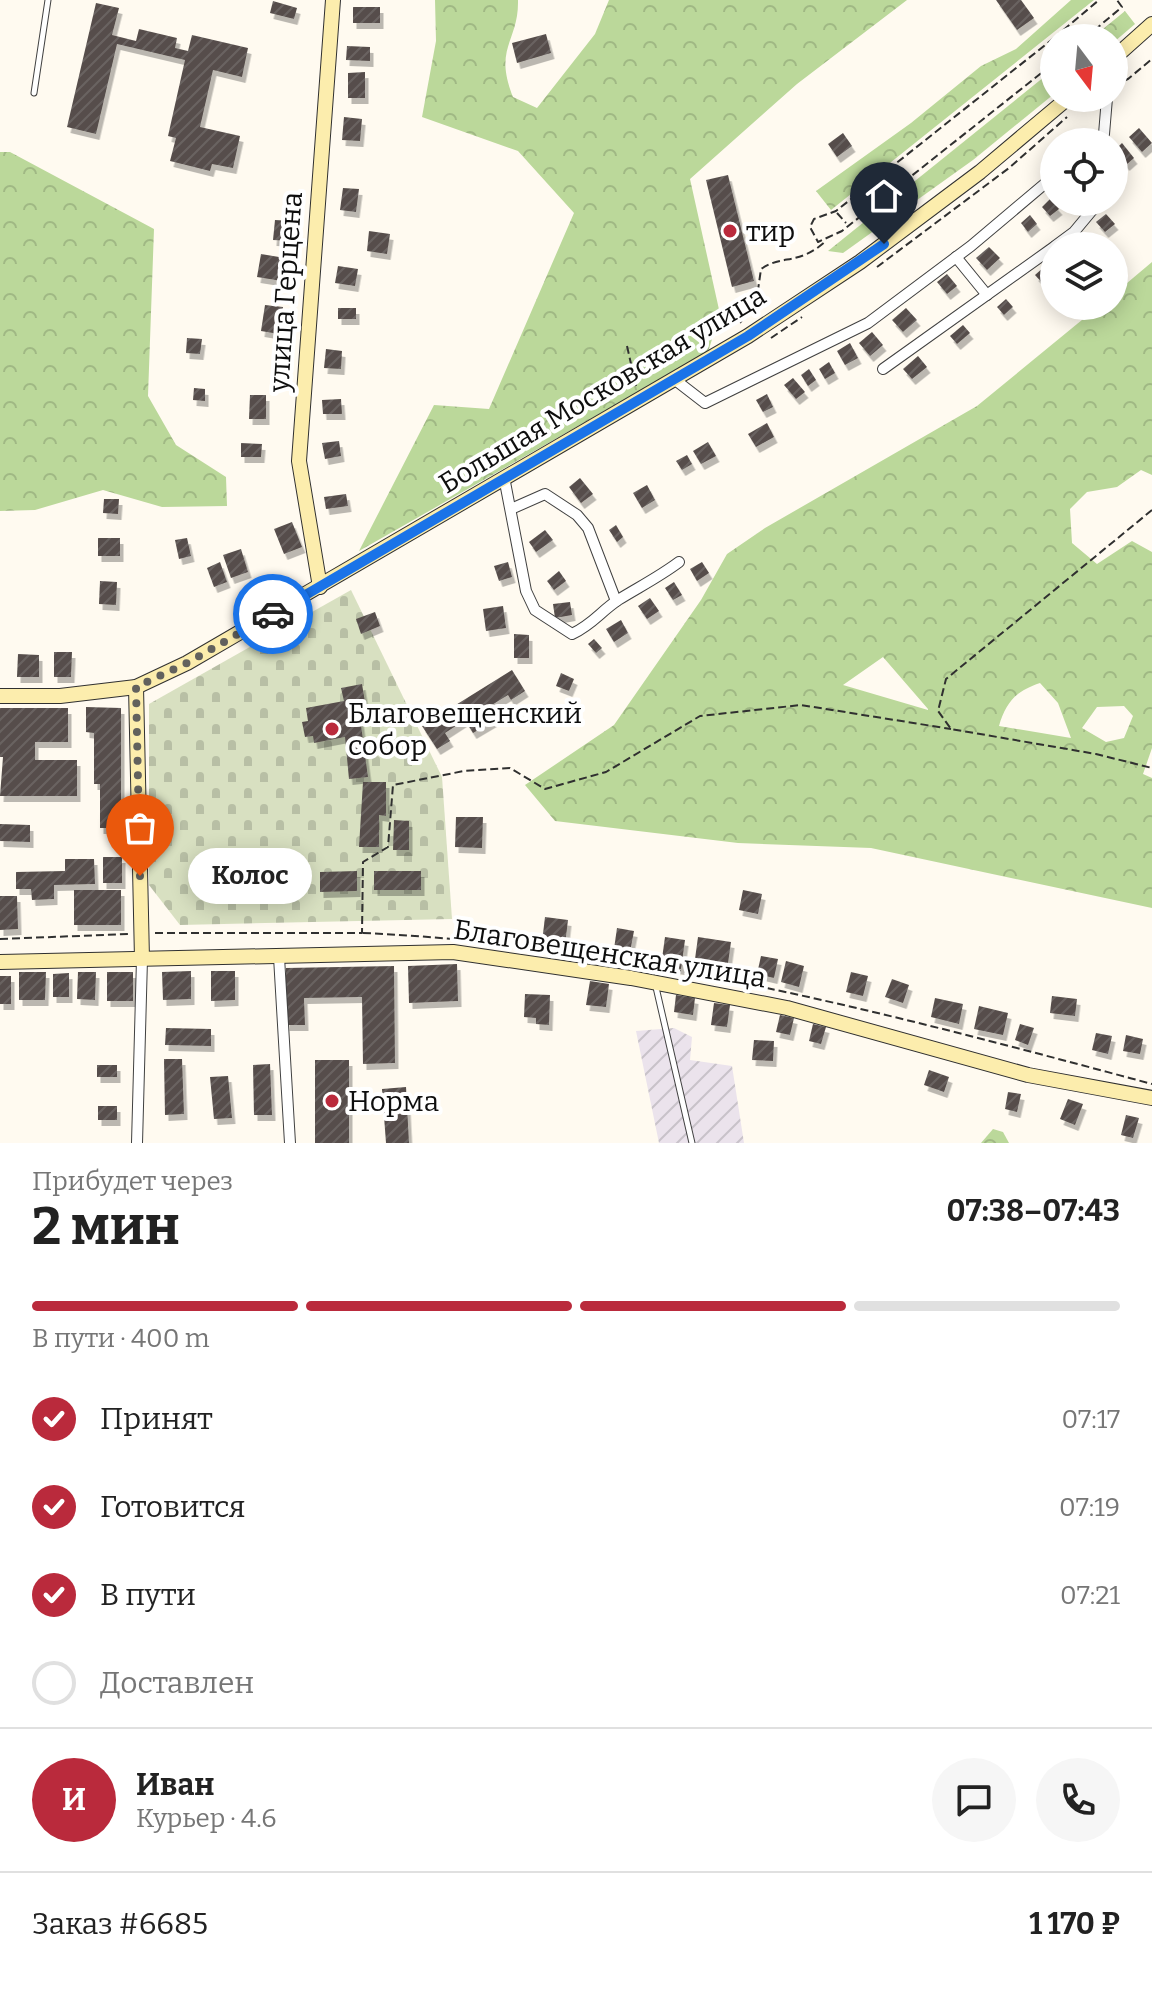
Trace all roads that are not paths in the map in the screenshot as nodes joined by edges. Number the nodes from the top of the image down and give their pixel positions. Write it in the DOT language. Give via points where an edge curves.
graph roads {
  1 [pos="48,0"];
  2 [pos="333,0"];
  3 [pos="1152,24"];
  4 [pos="1128,45"];
  5 [pos="34,93"];
  6 [pos="1051,112"];
  7 [pos="1040,188"];
  8 [pos="1087,216"];
  9 [pos="1074,232"];
  10 [pos="956,257"];
  11 [pos="1040,257"];
  12 [pos="987,295"];
  13 [pos="883,369"];
  14 [pos="674,379"];
  15 [pos="504,477"];
  16 [pos="511,509"];
  17 [pos="679,562"];
  18 [pos="320,587"];
  19 [pos="616,601"];
  20 [pos="136,687"];
  21 [pos="0,696"];
  22 [pos="279,957"];
  23 [pos="142,959"];
  24 [pos="0,962"];
  25 [pos="654,983"];
  26 [pos="1152,1098"];
  27 [pos="137,1143"];
  28 [pos="290,1143"];
  29 [pos="692,1143"];
  1 -- 5 [label="lane"];
  2 -- 18 [label="main road, улица Герцена" via="299,461"];
  3 -- 4 [label="main road"];
  6 -- 14 [label="main road, Большая Московская улица" via="860,262"];
  7 -- 10 [label="street"];
  8 -- 9 [label="street"];
  10 -- 12 [label="street"];
  10 -- 14 [label="street" via="868,323 705,403"];
  11 -- 12 [label="street"];
  12 -- 13 [label="street"];
  14 -- 15 [label="main road, Большая Московская улица"];
  15 -- 16 [label="street"];
  15 -- 18 [label="main road, Большая Московская улица"];
  16 -- 19 [label="street" via="545,494 577,515 588,528"];
  16 -- 19 [label="street" via="526,591 545,620 572,634 593,625"];
  17 -- 19 [label="street"];
  18 -- 20 [label="main road, Большая Московская улица"];
  20 -- 21 [label="main road, Большая Московская улица"];
  20 -- 23 [label="main road"];
  22 -- 23 [label="main road, Благовещенская улица"];
  22 -- 25 [label="main road, Благовещенская улица" via="453,952"];
  22 -- 28 [label="street"];
  23 -- 24 [label="main road, Благовещенская улица"];
  23 -- 27 [label="street"];
  25 -- 26 [label="main road, Благовещенская улица" via="787,1008 1028,1075"];
  25 -- 29 [label="lane"];
}
